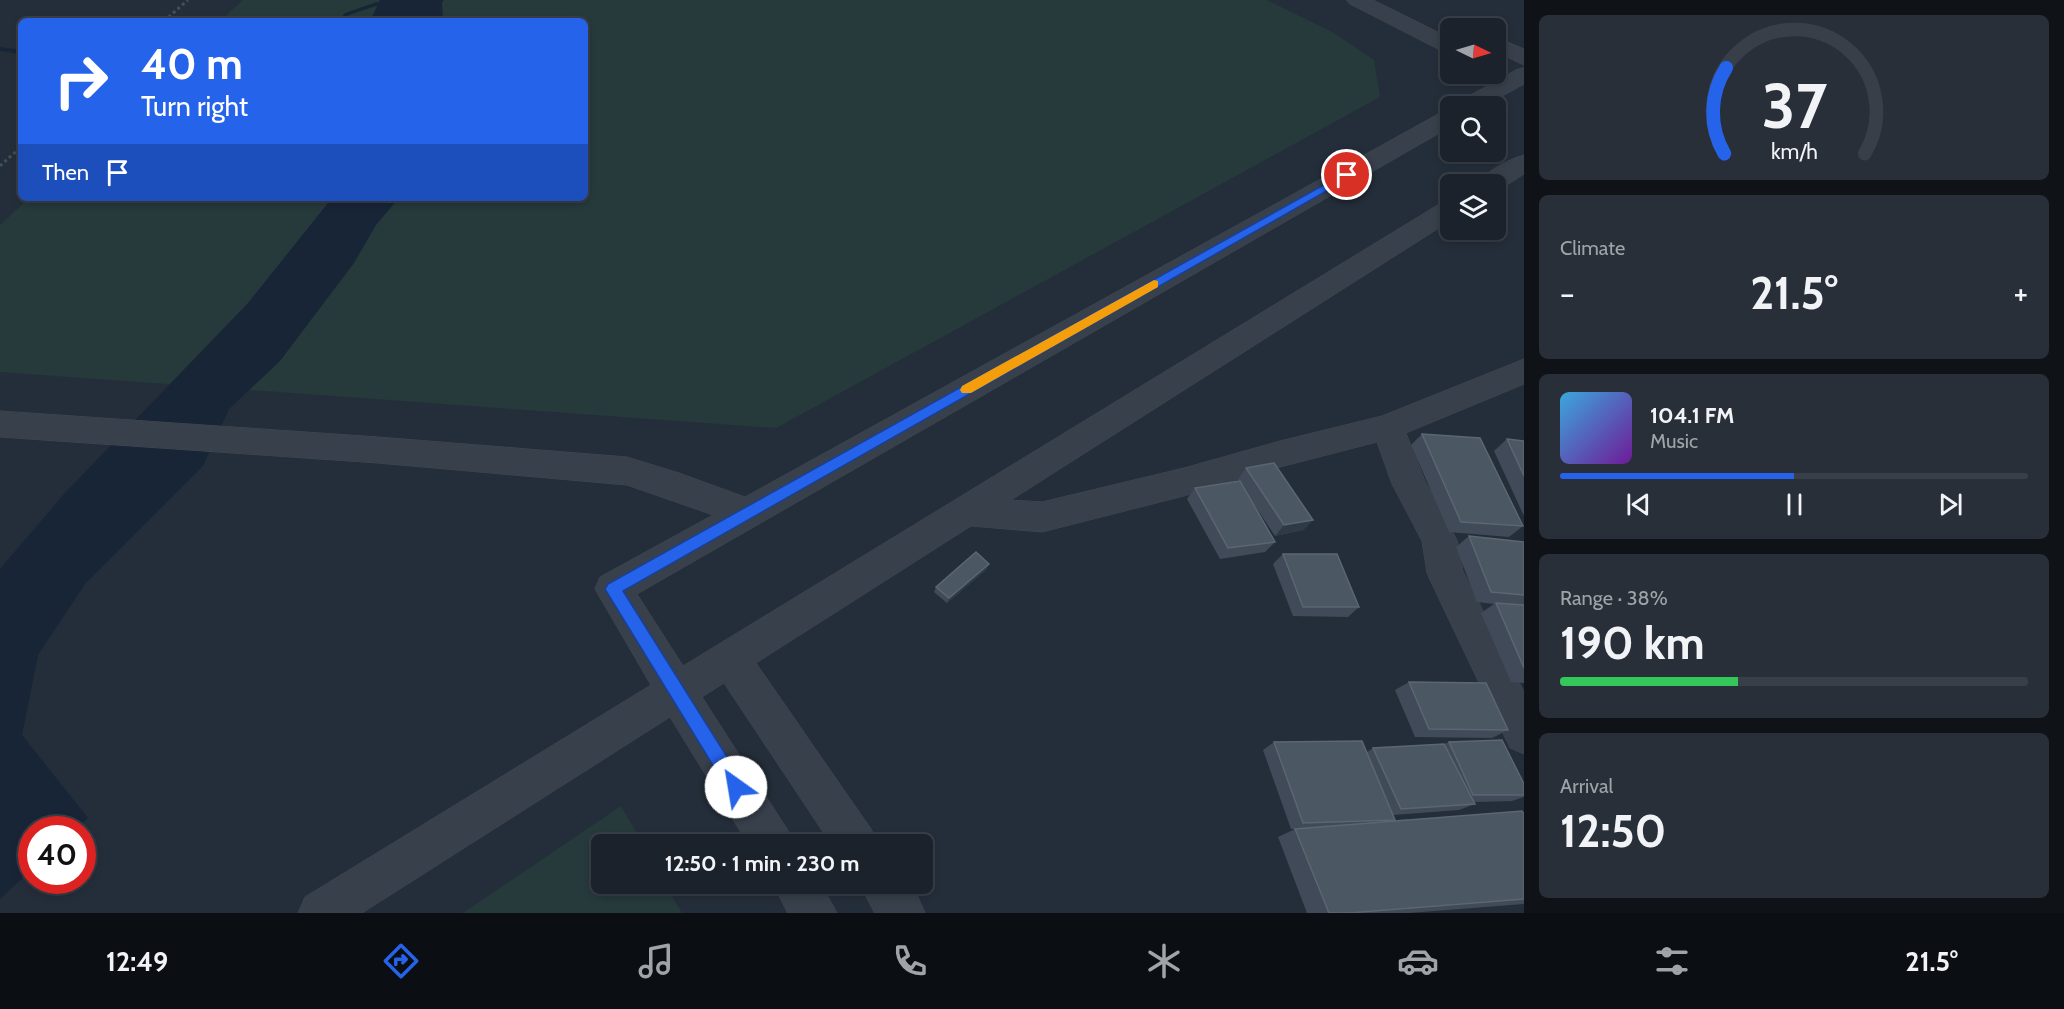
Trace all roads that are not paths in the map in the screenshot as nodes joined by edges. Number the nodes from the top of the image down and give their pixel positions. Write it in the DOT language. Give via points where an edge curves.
graph roads {
  1 [pos="1357,0"];
  2 [pos="1440,41"];
  3 [pos="1506,55"];
  4 [pos="1506,70"];
  5 [pos="1522,73"];
  6 [pos="1484,96"];
  7 [pos="1440,123"];
  8 [pos="1524,163"];
  9 [pos="1506,174"];
  10 [pos="1440,215"];
  11 [pos="1524,371"];
  12 [pos="0,424"];
  13 [pos="1388,427"];
  14 [pos="966,511"];
  15 [pos="747,513"];
  16 [pos="730,658"];
  17 [pos="677,692"];
  18 [pos="1524,734"];
  19 [pos="766,834"];
  20 [pos="849,834"];
  21 [pos="802,894"];
  22 [pos="889,894"];
  23 [pos="321,913"];
  24 [pos="814,913"];
  25 [pos="902,913"];
  1 -- 2 [label="street"];
  3 -- 5 [label="street"];
  4 -- 5 [label="street"];
  5 -- 6 [label="street"];
  7 -- 15 [label="street"];
  8 -- 9 [label="street"];
  10 -- 14 [label="street"];
  11 -- 13 [label="street"];
  12 -- 15 [label="street" via="627,471"];
  13 -- 14 [label="street" via="1042,517"];
  13 -- 18 [label="street" via="1409,484 1455,541 1445,573"];
  14 -- 16 [label="street"];
  15 -- 17 [label="street" via="613,589"];
  16 -- 17 [label="street"];
  16 -- 20 [label="street"];
  17 -- 19 [label="street"];
  17 -- 23 [label="street"];
  21 -- 24 [label="street"];
  22 -- 25 [label="street"];
}
